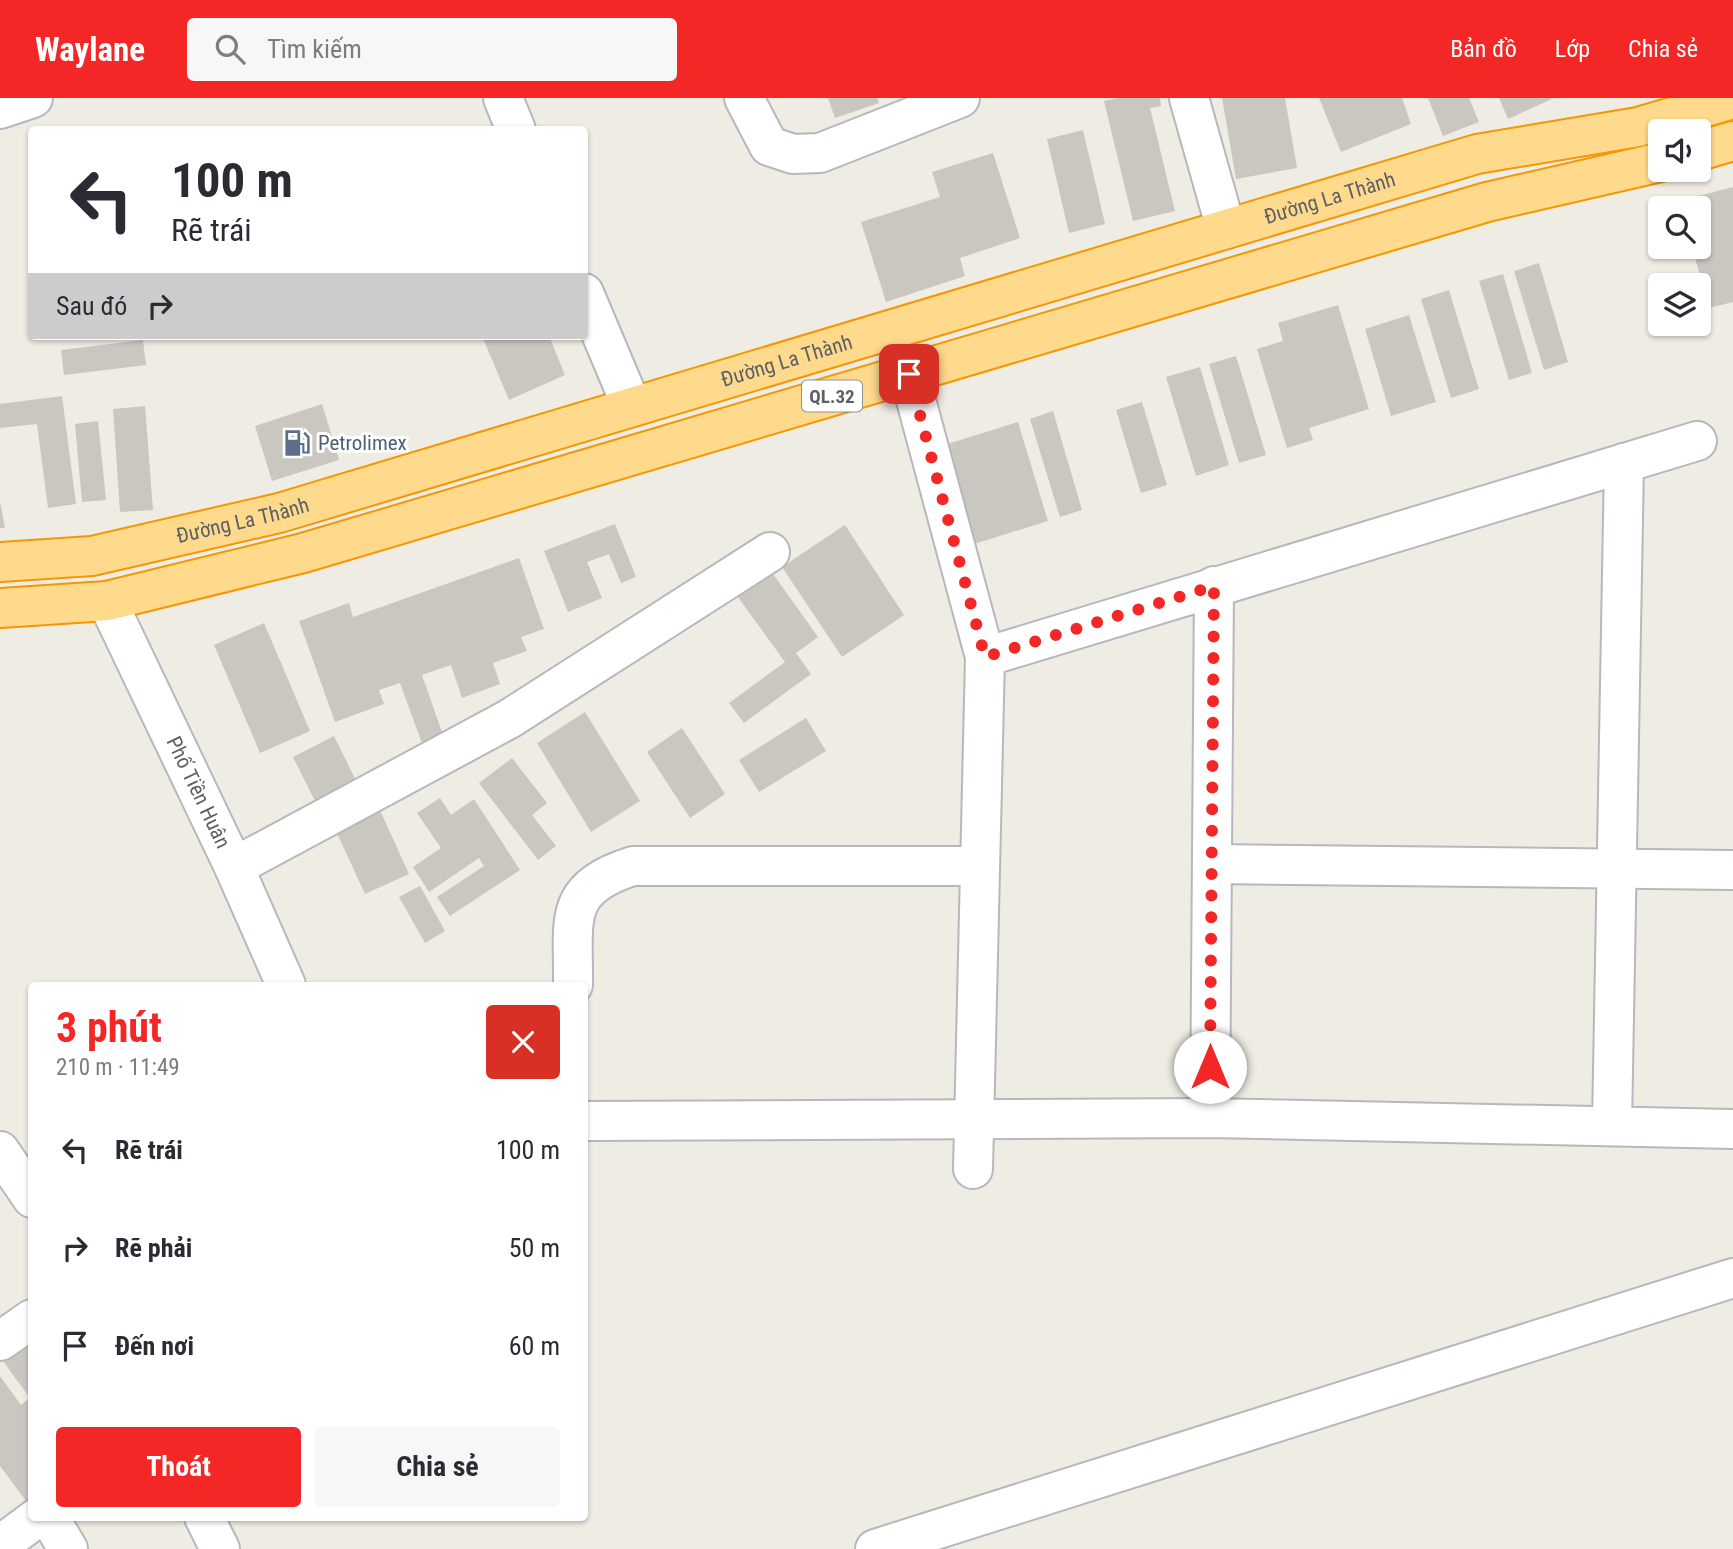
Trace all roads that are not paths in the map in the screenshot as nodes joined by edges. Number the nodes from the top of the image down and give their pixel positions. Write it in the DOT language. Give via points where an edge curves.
graph roads {
  1 [pos="503,98"];
  2 [pos="744,98"];
  3 [pos="960,98"];
  4 [pos="1189,98"];
  5 [pos="1733,99"];
  6 [pos="514,126"];
  7 [pos="1733,141"];
  8 [pos="1711,147"];
  9 [pos="1648,165"];
  10 [pos="1226,229"];
  11 [pos="588,302"];
  12 [pos="909,374"];
  13 [pos="632,407"];
  14 [pos="1697,441"];
  15 [pos="1624,463"];
  16 [pos="770,552"];
  17 [pos="0,562"];
  18 [pos="1214,586"];
  19 [pos="107,601"];
  20 [pos="0,608"];
  21 [pos="985,657"];
  22 [pos="1212,864"];
  23 [pos="980,866"];
  24 [pos="234,867"];
  25 [pos="1617,868"];
  26 [pos="1733,870"];
  27 [pos="285,982"];
  28 [pos="573,982"];
  29 [pos="1210,1118"];
  30 [pos="974,1119"];
  31 [pos="588,1121"];
  32 [pos="1612,1126"];
  33 [pos="1733,1129"];
  34 [pos="0,1150"];
  35 [pos="973,1169"];
  36 [pos="28,1192"];
  37 [pos="1733,1278"];
  38 [pos="28,1322"];
  39 [pos="0,1341"];
  40 [pos="33,1521"];
  41 [pos="51,1521"];
  42 [pos="206,1521"];
  43 [pos="0,1545"];
  44 [pos="68,1549"];
  45 [pos="220,1549"];
  46 [pos="875,1549"];
  1 -- 6 [label="street"];
  2 -- 3 [label="street" via="769,146 793,154 820,153"];
  4 -- 10 [label="street"];
  5 -- 10 [label="highway, Đường La Thành / QL.32" via="1639,127 1477,153"];
  7 -- 8 [label="highway"];
  9 -- 12 [label="highway, QL.32" via="1488,202"];
  10 -- 13 [label="highway, Đường La Thành / QL.32"];
  11 -- 13 [label="street"];
  12 -- 19 [label="highway, QL.32" via="303,553"];
  12 -- 21 [label="street"];
  13 -- 17 [label="highway, Đường La Thành / QL.32" via="279,513 92,556"];
  14 -- 15 [label="street"];
  15 -- 18 [label="street"];
  15 -- 25 [label="street"];
  16 -- 24 [label="street" via="509,719"];
  18 -- 21 [label="street"];
  18 -- 22 [label="street"];
  19 -- 20 [label="highway, QL.32"];
  19 -- 24 [label="street, Phố Tiền Huân"];
  21 -- 23 [label="street"];
  22 -- 25 [label="street"];
  22 -- 29 [label="street"];
  23 -- 28 [label="street" via="633,866 605,875 580,895 574,921"];
  23 -- 30 [label="street"];
  24 -- 27 [label="street, Phố Tiền Huân"];
  25 -- 26 [label="street"];
  25 -- 32 [label="street"];
  29 -- 30 [label="street"];
  29 -- 32 [label="street"];
  30 -- 31 [label="street"];
  30 -- 35 [label="street"];
  32 -- 33 [label="street"];
  34 -- 36 [label="street"];
  37 -- 46 [label="street"];
  38 -- 39 [label="street"];
  40 -- 43 [label="street"];
  41 -- 44 [label="street"];
  42 -- 45 [label="street"];
}
